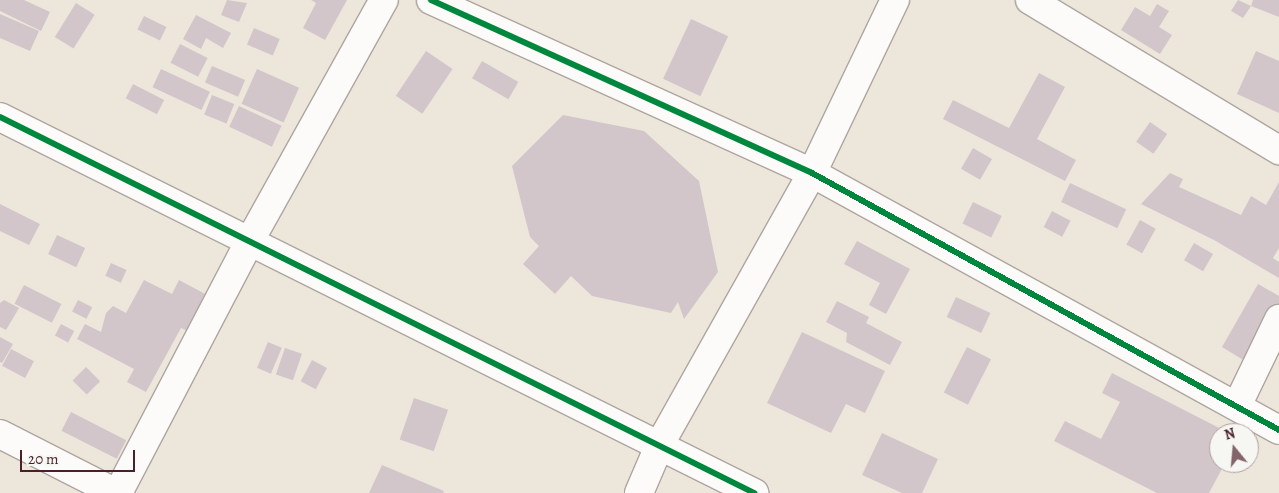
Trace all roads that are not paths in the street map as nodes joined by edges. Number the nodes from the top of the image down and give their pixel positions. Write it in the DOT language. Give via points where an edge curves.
graph roads {
  1 [pos="384,0"];
  2 [pos="431,0"];
  3 [pos="895,0"];
  4 [pos="1030,0"];
  5 [pos="0,117"];
  6 [pos="1279,150"];
  7 [pos="812,173"];
  8 [pos="248,244"];
  9 [pos="1279,319"];
  10 [pos="1237,406"];
  11 [pos="1279,430"];
  12 [pos="0,434"];
  13 [pos="660,444"];
  14 [pos="117,493"];
  15 [pos="639,493"];
  16 [pos="754,493"];
  1 -- 8 [label="street"];
  2 -- 7 [label="street"];
  3 -- 7 [label="street"];
  4 -- 6 [label="street"];
  5 -- 8 [label="street"];
  7 -- 10 [label="street"];
  7 -- 13 [label="street"];
  8 -- 13 [label="street"];
  8 -- 14 [label="street"];
  9 -- 10 [label="street"];
  10 -- 11 [label="street"];
  12 -- 14 [label="street"];
  13 -- 15 [label="street"];
  13 -- 16 [label="street"];
}
